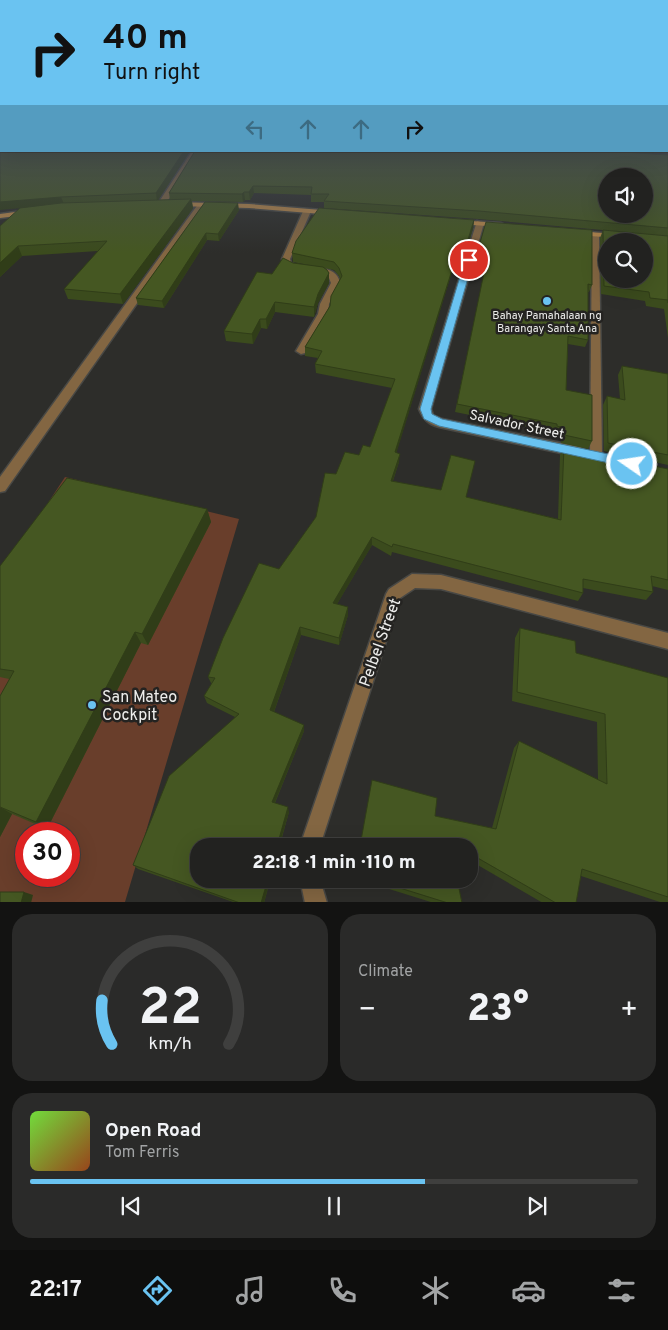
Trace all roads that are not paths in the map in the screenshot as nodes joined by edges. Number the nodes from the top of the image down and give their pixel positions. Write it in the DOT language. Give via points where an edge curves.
graph roads {
  1 [pos="183,168"];
  2 [pos="157,205"];
  3 [pos="202,205"];
  4 [pos="307,210"];
  5 [pos="36,212"];
  6 [pos="345,213"];
  7 [pos="0,216"];
  8 [pos="452,221"];
  9 [pos="480,223"];
  10 [pos="509,226"];
  11 [pos="566,232"];
  12 [pos="595,234"];
  13 [pos="598,234"];
  14 [pos="301,351"];
  15 [pos="0,487"];
  16 [pos="668,640"];
  17 [pos="313,838"];
  18 [pos="312,888"];
  19 [pos="316,902"];
  1 -- 2 [label="street"];
  2 -- 3 [label="street"];
  3 -- 4 [label="street"];
  3 -- 15 [label="street"];
  4 -- 6 [label="street"];
  4 -- 14 [label="street" via="286,258 287,264 296,270 328,273 335,282 333,292 324,303 324,312"];
  5 -- 7 [label="street"];
  8 -- 9 [label="street"];
  9 -- 10 [label="street"];
  9 -- 12 [label="street, Salvador Street" via="425,409 428,417 600,457"];
  11 -- 12 [label="street"];
  12 -- 13 [label="street"];
  16 -- 17 [label="street, Pelbel Street" via="441,582 412,581 394,594"];
  18 -- 19 [label="street"];
}
